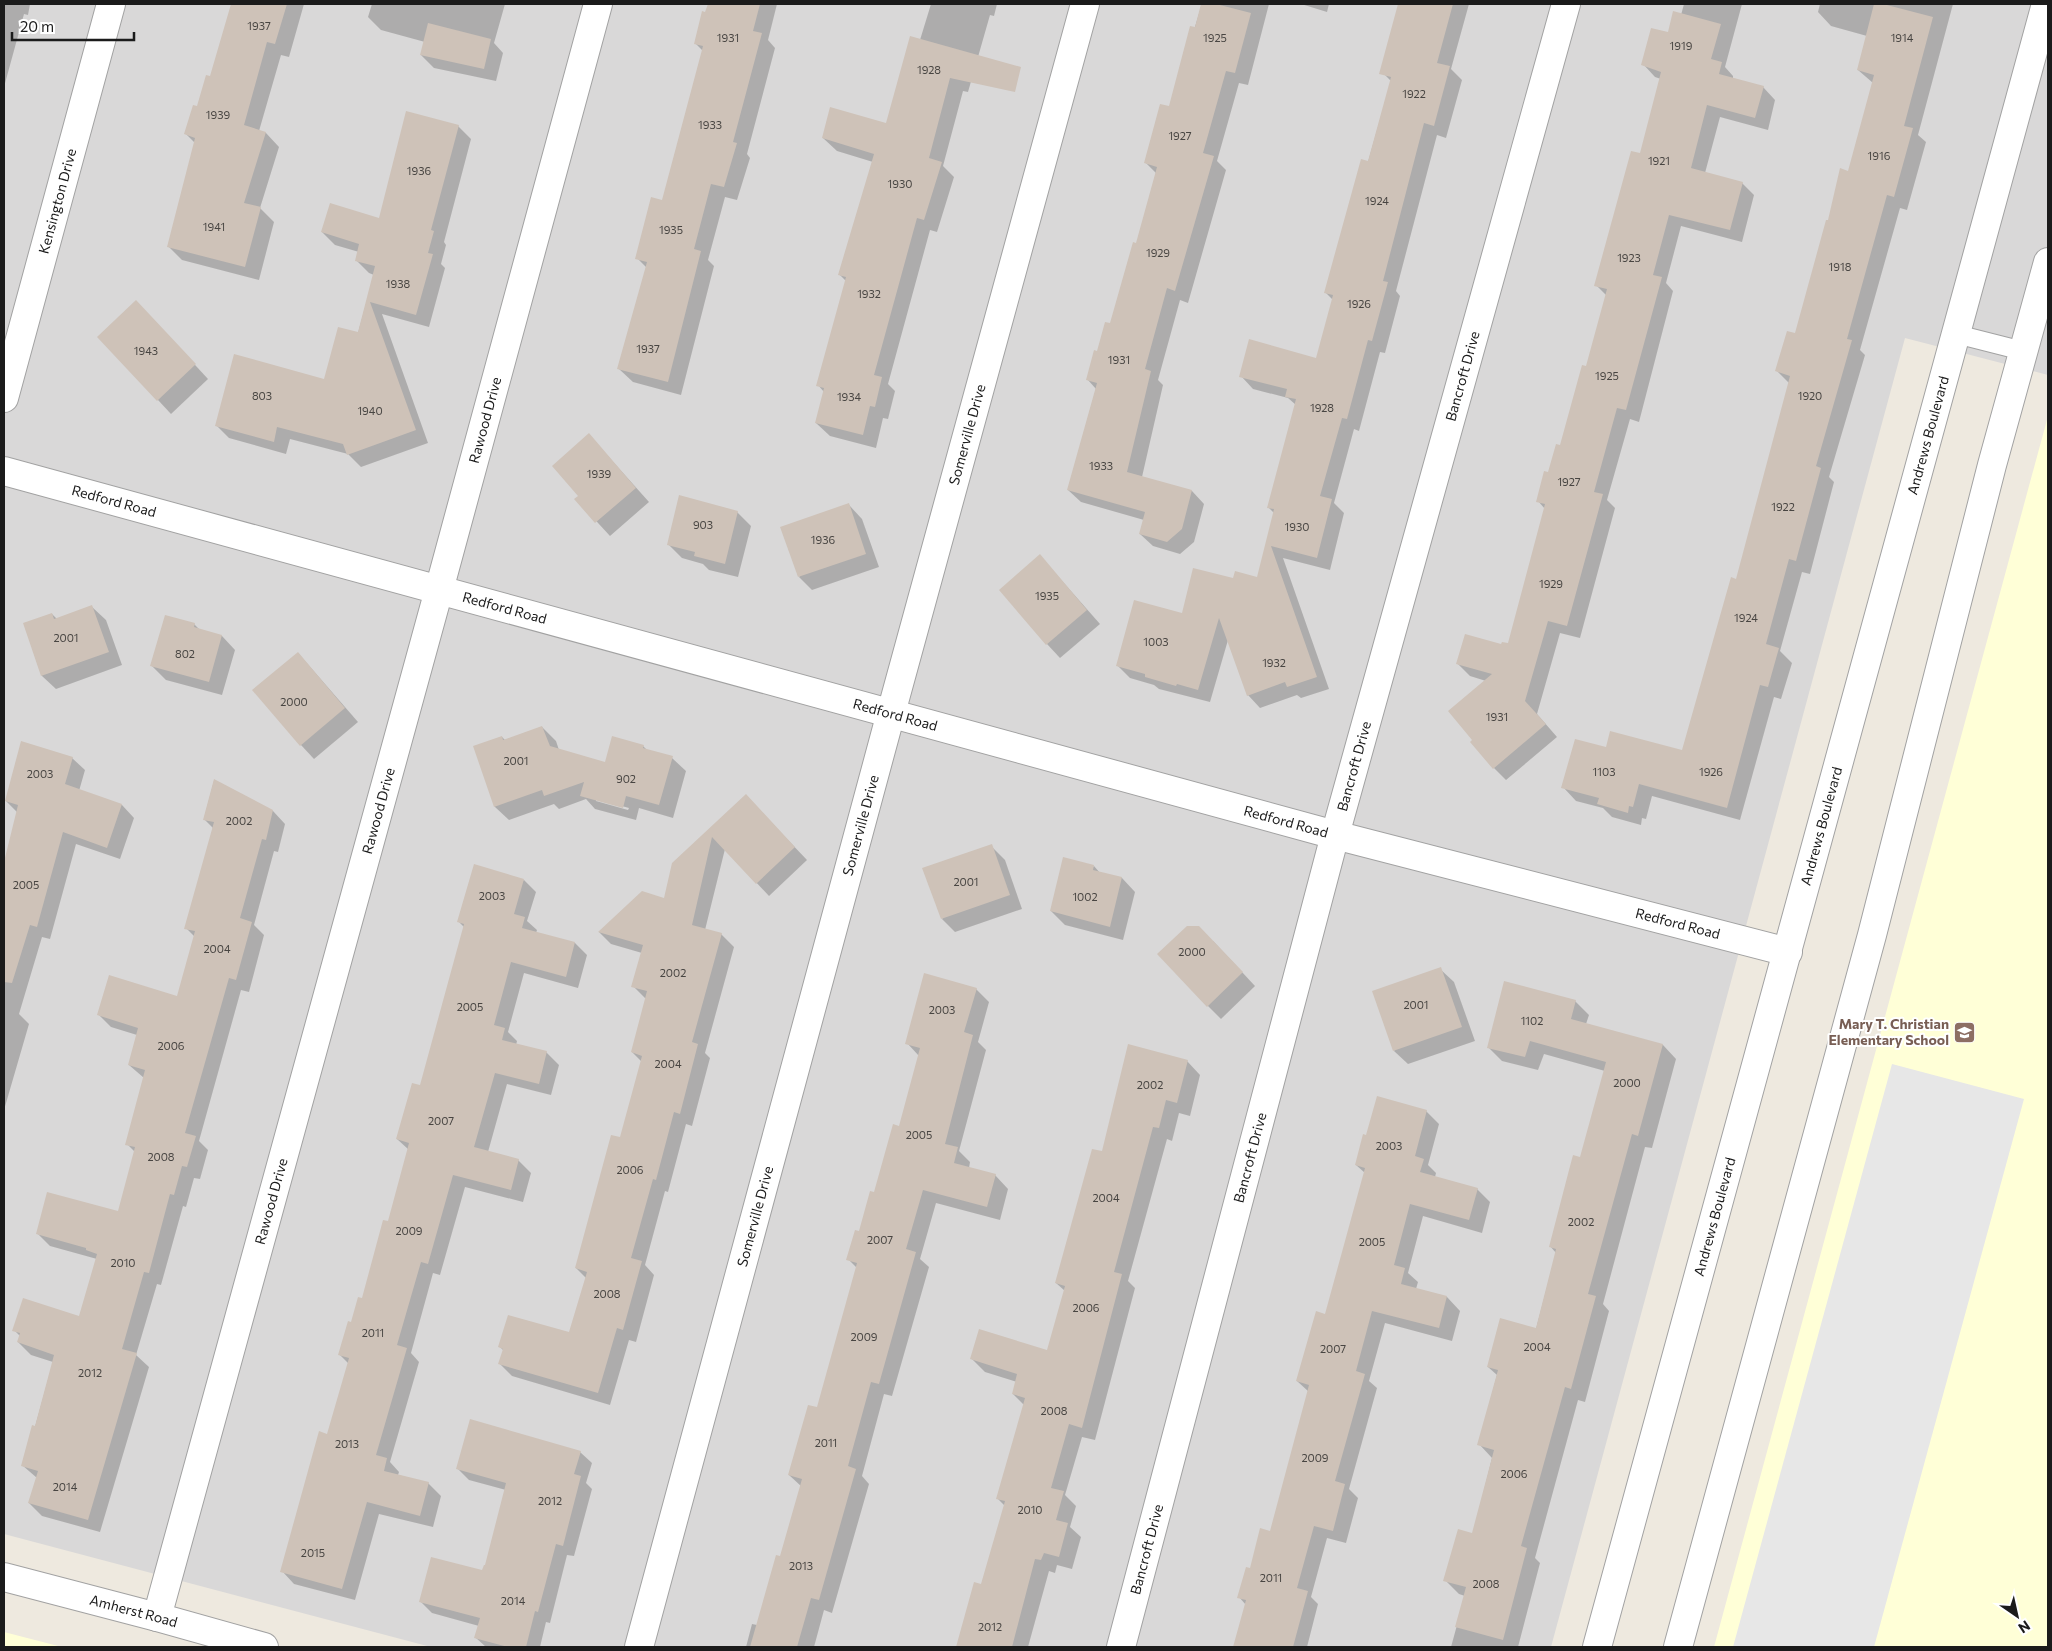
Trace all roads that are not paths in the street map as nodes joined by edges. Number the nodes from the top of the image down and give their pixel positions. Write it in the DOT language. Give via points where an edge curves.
graph roads {
  1 [pos="111,4"];
  2 [pos="598,4"];
  3 [pos="1085,4"];
  4 [pos="1566,4"];
  5 [pos="2046,4"];
  6 [pos="2048,262"];
  7 [pos="1956,334"];
  8 [pos="2023,351"];
  9 [pos="4,398"];
  10 [pos="4,471"];
  11 [pos="440,590"];
  12 [pos="891,713"];
  13 [pos="1335,835"];
  14 [pos="1788,952"];
  15 [pos="4,1577"];
  16 [pos="157,1617"];
  17 [pos="264,1647"];
  18 [pos="639,1647"];
  19 [pos="1120,1647"];
  20 [pos="1597,1647"];
  21 [pos="1678,1647"];
  1 -- 9 [label="street, Kensington Drive"];
  2 -- 11 [label="street, Rawood Drive"];
  3 -- 12 [label="street, Somerville Drive"];
  4 -- 13 [label="street, Bancroft Drive"];
  5 -- 7 [label="street, Andrews Boulevard"];
  6 -- 8 [label="street"];
  7 -- 8 [label="lane"];
  7 -- 14 [label="street, Andrews Boulevard"];
  8 -- 21 [label="street" via="1872,935"];
  10 -- 11 [label="street, Redford Road"];
  11 -- 12 [label="street, Redford Road"];
  11 -- 16 [label="street, Rawood Drive"];
  12 -- 13 [label="street, Redford Road"];
  12 -- 18 [label="street, Somerville Drive"];
  13 -- 14 [label="street, Redford Road"];
  13 -- 19 [label="street, Bancroft Drive"];
  14 -- 20 [label="street, Andrews Boulevard"];
  15 -- 16 [label="street, Amherst Road"];
  16 -- 17 [label="street, Amherst Road"];
}
